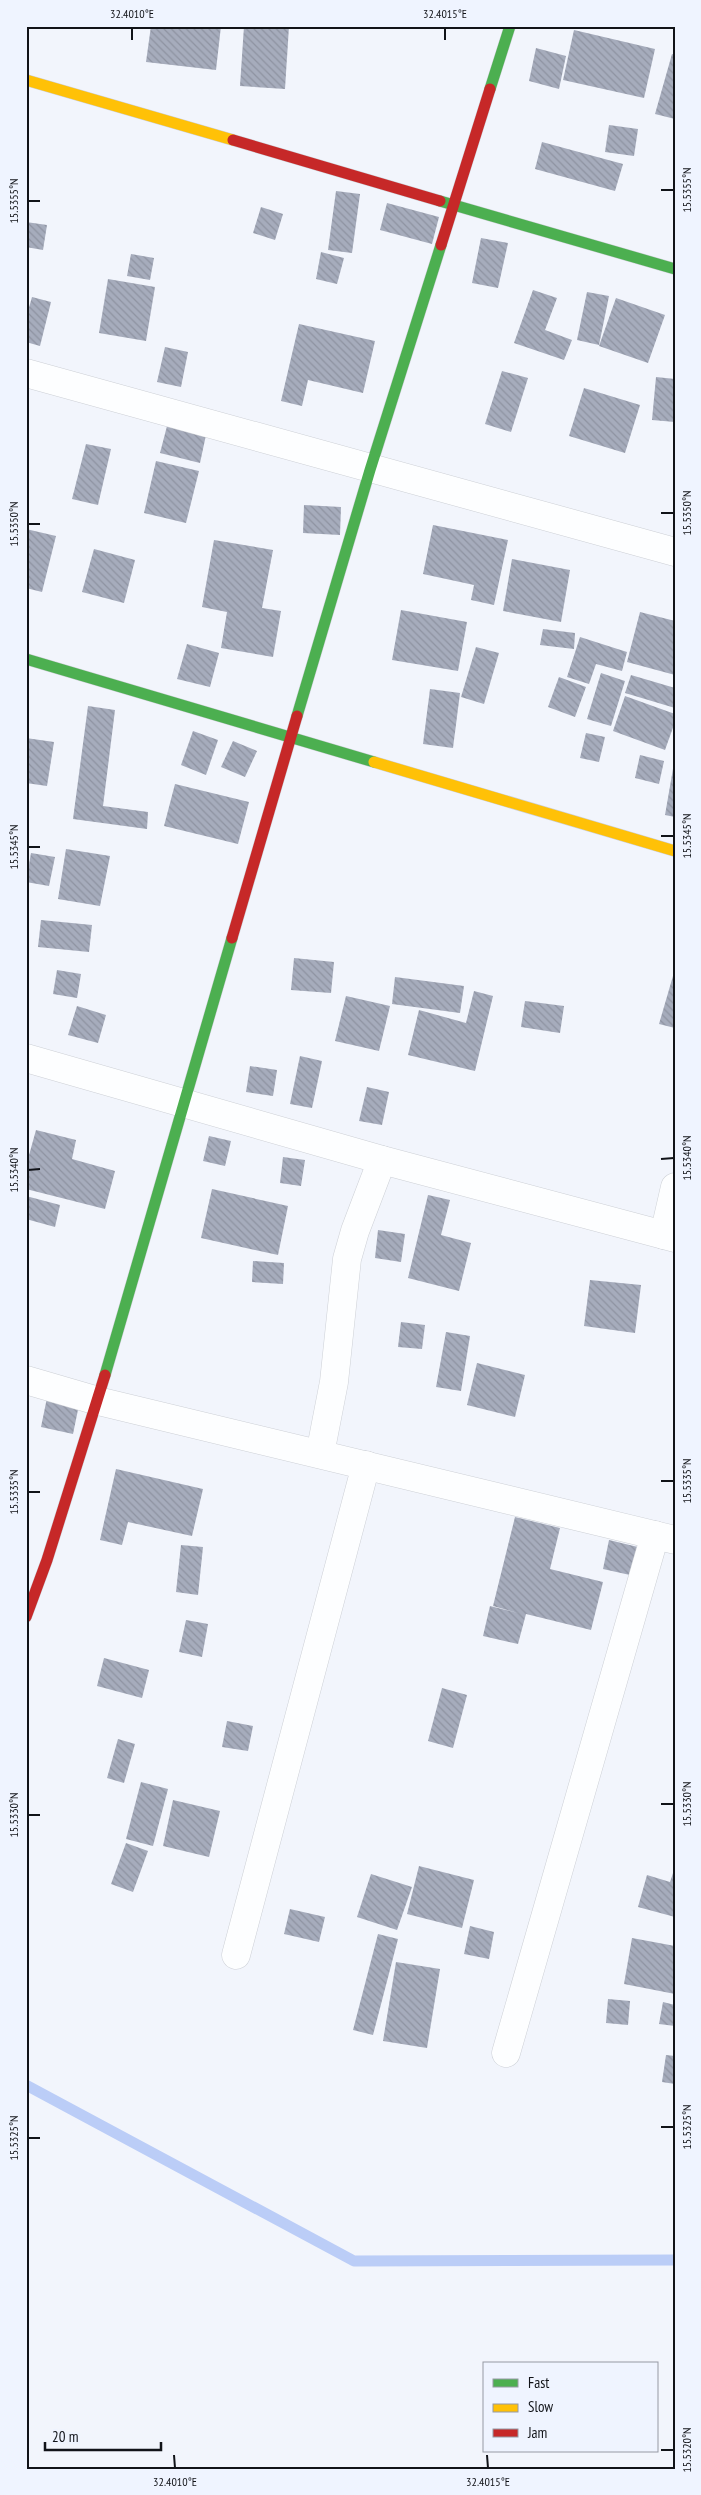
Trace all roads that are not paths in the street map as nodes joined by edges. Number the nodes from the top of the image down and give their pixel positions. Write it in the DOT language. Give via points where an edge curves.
graph roads {
  1 [pos="510,26"];
  2 [pos="26,80"];
  3 [pos="453,205"];
  4 [pos="675,269"];
  5 [pos="26,373"];
  6 [pos="370,470"];
  7 [pos="675,552"];
  8 [pos="26,659"];
  9 [pos="290,738"];
  10 [pos="675,851"];
  11 [pos="26,1058"];
  12 [pos="184,1104"];
  13 [pos="382,1160"];
  14 [pos="675,1188"];
  15 [pos="669,1236"];
  16 [pos="26,1380"];
  17 [pos="98,1401"];
  18 [pos="320,1454"];
  19 [pos="366,1465"];
  20 [pos="665,1537"];
  21 [pos="26,1617"];
  22 [pos="236,1955"];
  23 [pos="506,2054"];
  1 -- 3 [label="street"];
  2 -- 3 [label="street"];
  3 -- 4 [label="street"];
  3 -- 6 [label="street"];
  5 -- 6 [label="street"];
  6 -- 7 [label="street"];
  6 -- 9 [label="street"];
  8 -- 9 [label="street"];
  9 -- 10 [label="street"];
  9 -- 12 [label="street"];
  11 -- 12 [label="street"];
  12 -- 13 [label="street"];
  12 -- 17 [label="street"];
  13 -- 15 [label="street"];
  13 -- 18 [label="street" via="347,1259 334,1382"];
  14 -- 15 [label="street"];
  16 -- 17 [label="street"];
  17 -- 18 [label="street"];
  17 -- 21 [label="street"];
  18 -- 19 [label="street"];
  19 -- 20 [label="street"];
  19 -- 22 [label="street"];
  20 -- 23 [label="street"];
}
